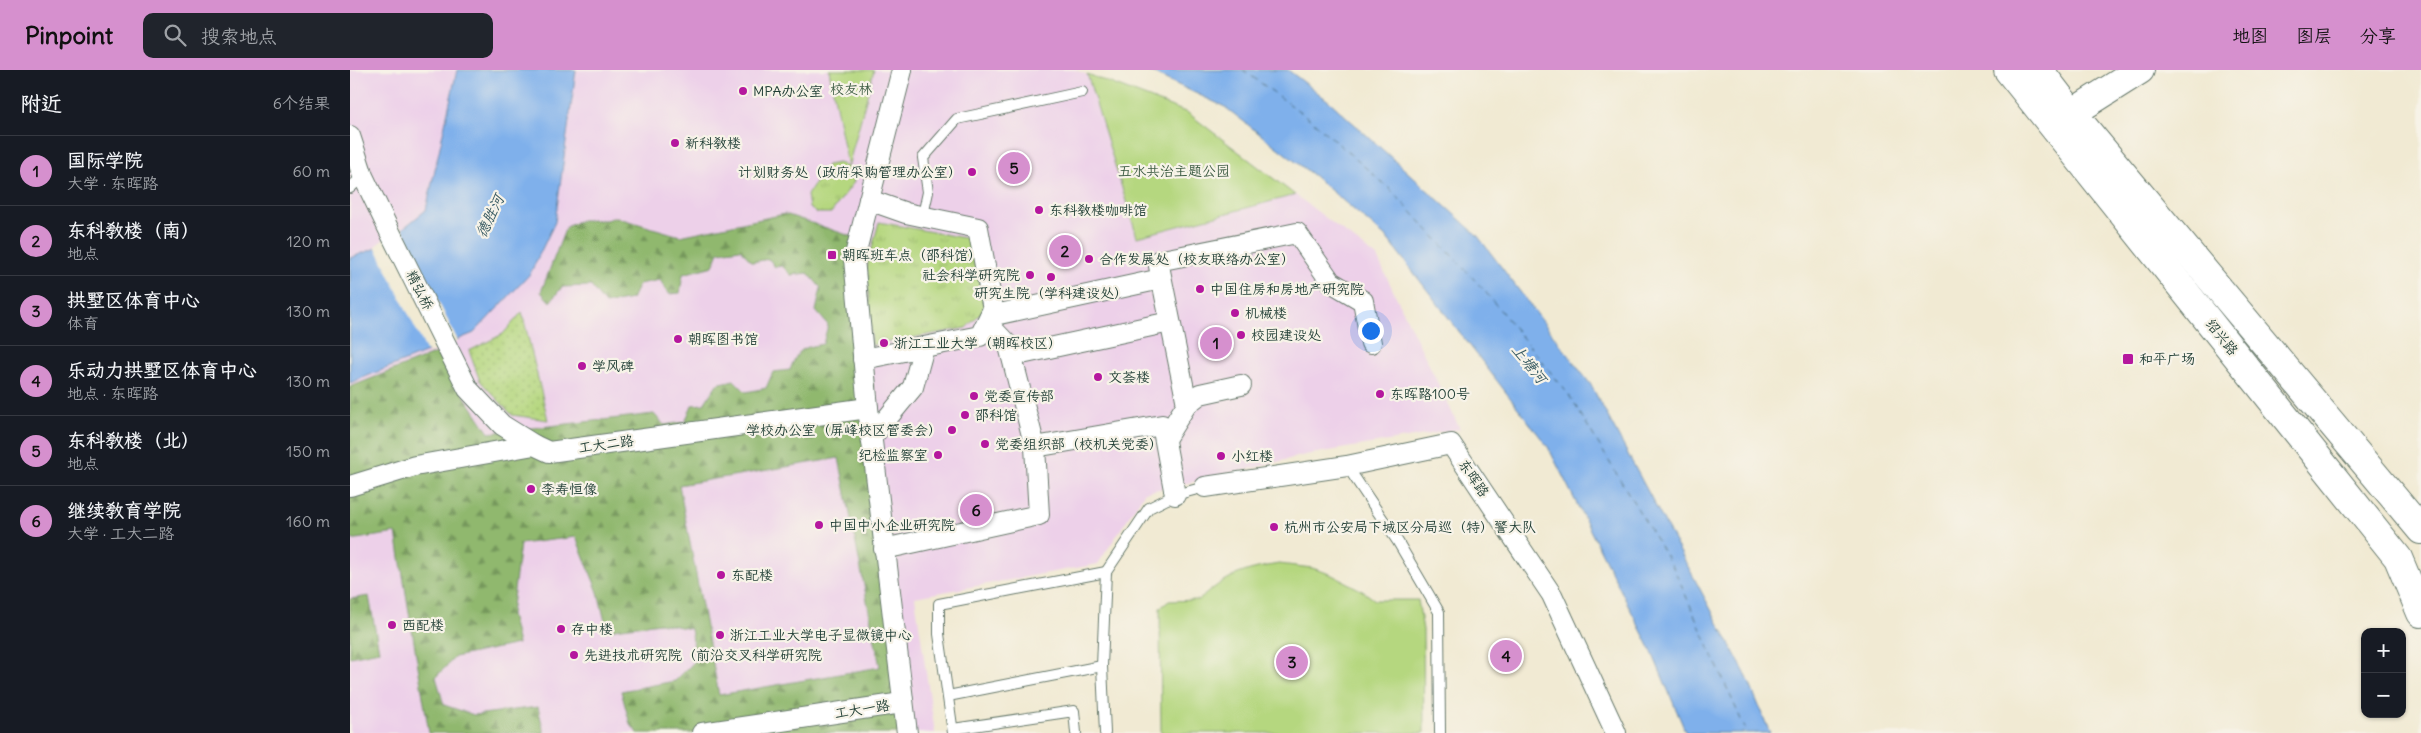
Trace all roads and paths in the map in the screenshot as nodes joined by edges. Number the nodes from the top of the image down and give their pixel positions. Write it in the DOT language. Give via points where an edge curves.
graph roads {
  1 [pos="902,70"];
  2 [pos="2008,70"];
  3 [pos="2038,70"];
  4 [pos="2140,70"];
  5 [pos="1082,92"];
  6 [pos="2072,113"];
  7 [pos="350,136"];
  8 [pos="357,182"];
  9 [pos="869,200"];
  10 [pos="923,216"];
  11 [pos="1161,279"];
  12 [pos="988,320"];
  13 [pos="1170,322"];
  14 [pos="1371,344"];
  15 [pos="924,347"];
  16 [pos="1012,356"];
  17 [pos="863,359"];
  18 [pos="1241,385"];
  19 [pos="1187,404"];
  20 [pos="868,408"];
  21 [pos="871,438"];
  22 [pos="1165,439"];
  23 [pos="534,445"];
  24 [pos="1035,447"];
  25 [pos="1346,466"];
  26 [pos="350,486"];
  27 [pos="1204,487"];
  28 [pos="1175,495"];
  29 [pos="2421,529"];
  30 [pos="884,549"];
  31 [pos="1106,572"];
  32 [pos="2421,613"];
  33 [pos="1102,666"];
  34 [pos="948,696"];
  35 [pos="902,703"];
  36 [pos="953,731"];
  37 [pos="702,733"];
  38 [pos="907,733"];
  39 [pos="1076,733"];
  40 [pos="1106,733"];
  41 [pos="1440,733"];
  42 [pos="1616,733"];
  1 -- 9 [label="street"];
  2 -- 32 [label="main road, 绍兴路" via="2398,558"];
  3 -- 6 [label="main road, 绍兴路"];
  4 -- 6 [label="main road"];
  5 -- 10 [label="lane" via="957,119 923,158 928,192"];
  6 -- 29 [label="main road, 绍兴路"];
  7 -- 8 [label="street, 精弘桥"];
  8 -- 23 [label="street, 精弘桥" via="388,228 468,389 502,425"];
  9 -- 10 [label="street"];
  9 -- 17 [label="street" via="854,259"];
  10 -- 12 [label="street" via="978,228 993,309"];
  11 -- 12 [label="street"];
  11 -- 13 [label="street"];
  11 -- 14 [label="street" via="1158,262 1297,233 1331,282 1363,301"];
  12 -- 15 [label="street" via="980,336"];
  12 -- 16 [label="street" via="1009,346"];
  13 -- 16 [label="street"];
  13 -- 19 [label="street"];
  15 -- 17 [label="street"];
  15 -- 21 [label="street" via="913,386"];
  16 -- 24 [label="street"];
  17 -- 20 [label="street"];
  18 -- 19 [label="street" via="1200,394"];
  19 -- 22 [label="street"];
  20 -- 21 [label="street"];
  20 -- 23 [label="street, 工大二路" via="549,452"];
  21 -- 30 [label="street"];
  22 -- 24 [label="street" via="1162,426"];
  22 -- 28 [label="street"];
  23 -- 26 [label="street, 工大二路" via="415,466"];
  24 -- 30 [label="street" via="1039,515"];
  25 -- 27 [label="street, 东晖路"];
  25 -- 41 [label="lane" via="1398,542 1439,612"];
  25 -- 42 [label="street, 东晖路" via="1451,444 1552,595"];
  27 -- 28 [label="lane"];
  28 -- 31 [label="lane" via="1149,508"];
  30 -- 35 [label="street"];
  31 -- 33 [label="lane"];
  31 -- 34 [label="lane" via="939,604 939,634"];
  33 -- 34 [label="lane"];
  33 -- 40 [label="lane"];
  34 -- 36 [label="lane"];
  35 -- 37 [label="street, 工大一路"];
  35 -- 38 [label="street"];
  36 -- 39 [label="lane" via="1074,711"];
}
